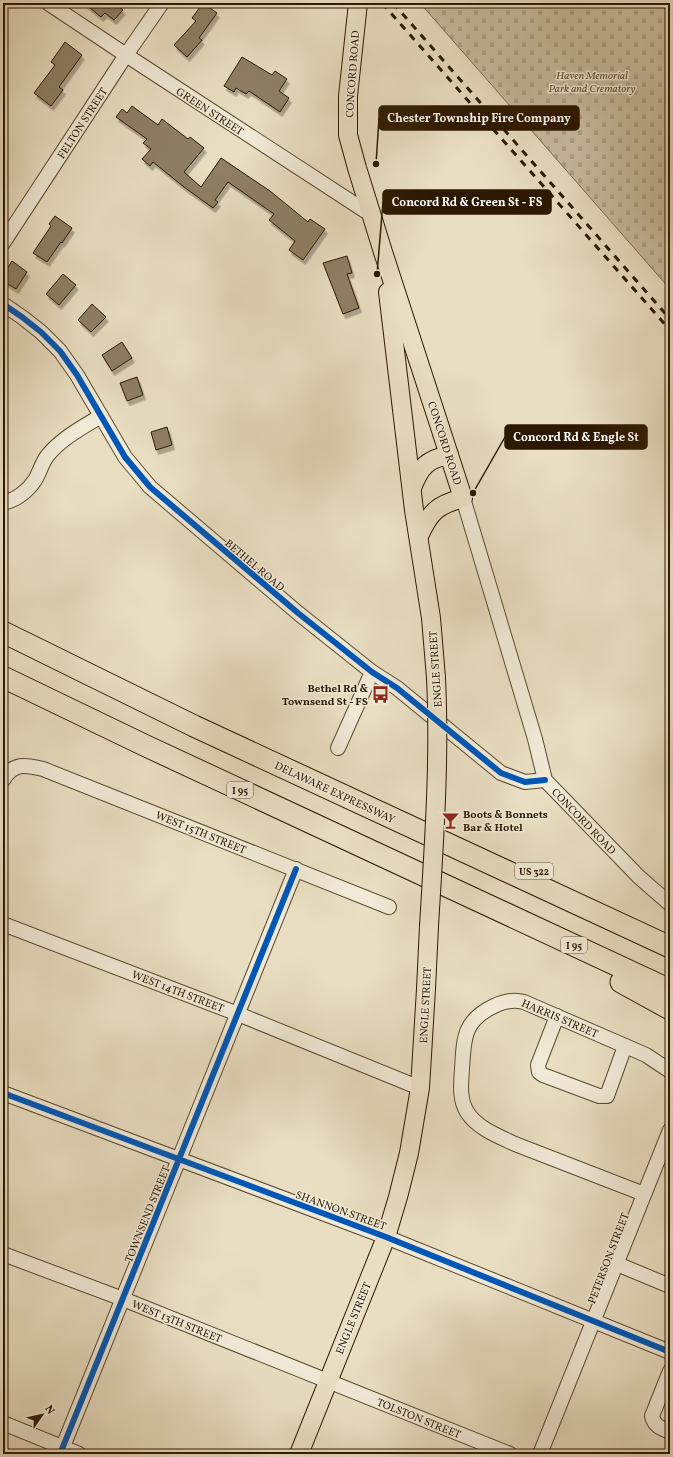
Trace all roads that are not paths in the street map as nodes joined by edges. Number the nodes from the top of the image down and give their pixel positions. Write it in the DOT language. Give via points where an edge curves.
graph roads {
  1 [pos="48,3"];
  2 [pos="162,3"];
  3 [pos="358,3"];
  4 [pos="126,55"];
  5 [pos="373,216"];
  6 [pos="3,243"];
  7 [pos="383,252"];
  8 [pos="3,304"];
  9 [pos="101,416"];
  10 [pos="449,455"];
  11 [pos="412,488"];
  12 [pos="462,498"];
  13 [pos="3,503"];
  14 [pos="419,536"];
  15 [pos="3,632"];
  16 [pos="372,672"];
  17 [pos="3,677"];
  18 [pos="338,748"];
  19 [pos="8,775"];
  20 [pos="545,780"];
  21 [pos="394,819"];
  22 [pos="296,869"];
  23 [pos="478,901"];
  24 [pos="670,904"];
  25 [pos="388,907"];
  26 [pos="3,924"];
  27 [pos="670,934"];
  28 [pos="670,947"];
  29 [pos="670,990"];
  30 [pos="670,1009"];
  31 [pos="238,1014"];
  32 [pos="557,1016"];
  33 [pos="625,1046"];
  34 [pos="670,1071"];
  35 [pos="420,1088"];
  36 [pos="3,1093"];
  37 [pos="670,1130"];
  38 [pos="670,1159"];
  39 [pos="179,1160"];
  40 [pos="647,1187"];
  41 [pos="386,1237"];
  42 [pos="3,1254"];
  43 [pos="617,1264"];
  44 [pos="670,1286"];
  45 [pos="123,1300"];
  46 [pos="594,1322"];
  47 [pos="670,1352"];
  48 [pos="670,1370"];
  49 [pos="328,1382"];
  50 [pos="3,1423"];
  51 [pos="670,1432"];
  52 [pos="62,1451"];
  53 [pos="79,1454"];
  54 [pos="299,1454"];
  55 [pos="510,1454"];
  56 [pos="540,1454"];
  1 -- 4 [label="street, GREEN STREET"];
  2 -- 4 [label="street, FELTON STREET"];
  3 -- 5 [label="main road, CONCORD ROAD" via="348,96 348,134"];
  4 -- 5 [label="street, GREEN STREET"];
  4 -- 6 [label="street, FELTON STREET"];
  5 -- 7 [label="main road, CONCORD ROAD"];
  7 -- 10 [label="main road, CONCORD ROAD"];
  7 -- 11 [label="main road"];
  8 -- 9 [label="street, BETHEL ROAD" via="41,332 60,351"];
  9 -- 13 [label="street" via="65,439 47,455 28,489"];
  9 -- 16 [label="street, BETHEL ROAD" via="125,457 150,487 281,599"];
  10 -- 11 [label="main road, ENGLE STREET" via="433,459 421,468"];
  10 -- 12 [label="main road, CONCORD ROAD"];
  11 -- 14 [label="main road, ENGLE STREET"];
  12 -- 14 [label="main road" via="436,508"];
  12 -- 20 [label="street, CONCORD ROAD"];
  14 -- 35 [label="main road, ENGLE STREET, bridge" via="431,618 438,719 438,773"];
  15 -- 21 [label="highway, DELAWARE EXPRESSWAY" via="194,726"];
  16 -- 18 [label="street"];
  16 -- 20 [label="street, BETHEL ROAD" via="397,688 501,773 524,782"];
  17 -- 23 [label="highway, I 95"];
  19 -- 22 [label="street, WEST 15TH STREET" via="17,767 24,765 43,769"];
  20 -- 24 [label="street, CONCORD ROAD" via="639,877"];
  21 -- 27 [label="highway, US 322" via="536,872"];
  21 -- 28 [label="highway, DELAWARE EXPRESSWAY"];
  22 -- 25 [label="street, WEST 15TH STREET"];
  22 -- 31 [label="street, TOWNSEND STREET"];
  23 -- 29 [label="highway, I 95"];
  23 -- 30 [label="highway" via="566,954"];
  26 -- 31 [label="street, WEST 14TH STREET"];
  31 -- 35 [label="street, WEST 14TH STREET"];
  31 -- 39 [label="street, TOWNSEND STREET"];
  32 -- 33 [label="street, HARRIS STREET"];
  32 -- 33 [label="street" via="538,1065 539,1072 543,1075 603,1097 608,1094"];
  32 -- 40 [label="street, HARRIS STREET" via="524,1002 508,1000 484,1010 476,1017 469,1026 464,1047 461,1094 466,1111 494,1134 515,1144"];
  33 -- 34 [label="street, HARRIS STREET" via="646,1055"];
  35 -- 41 [label="main road, ENGLE STREET" via="398,1197"];
  36 -- 39 [label="street, SHANNON STREET"];
  37 -- 40 [label="street, PETERSON STREET"];
  38 -- 40 [label="street, PETERSON STREET"];
  39 -- 41 [label="street, SHANNON STREET"];
  39 -- 45 [label="street, TOWNSEND STREET"];
  40 -- 43 [label="street, PETERSON STREET"];
  41 -- 46 [label="street, SHANNON STREET"];
  41 -- 49 [label="main road, ENGLE STREET"];
  42 -- 45 [label="street, WEST 13TH STREET"];
  43 -- 44 [label="street"];
  43 -- 46 [label="street, PETERSON STREET"];
  45 -- 49 [label="street, WEST 13TH STREET"];
  45 -- 52 [label="street, TOWNSEND STREET"];
  46 -- 47 [label="street, SHANNON STREET"];
  46 -- 56 [label="street, PETERSON STREET"];
  48 -- 51 [label="street" via="652,1416 656,1426"];
  49 -- 54 [label="main road, ENGLE STREET"];
  49 -- 55 [label="street, TOLSTON STREET"];
  50 -- 52 [label="street"];
  52 -- 53 [label="street"];
}
